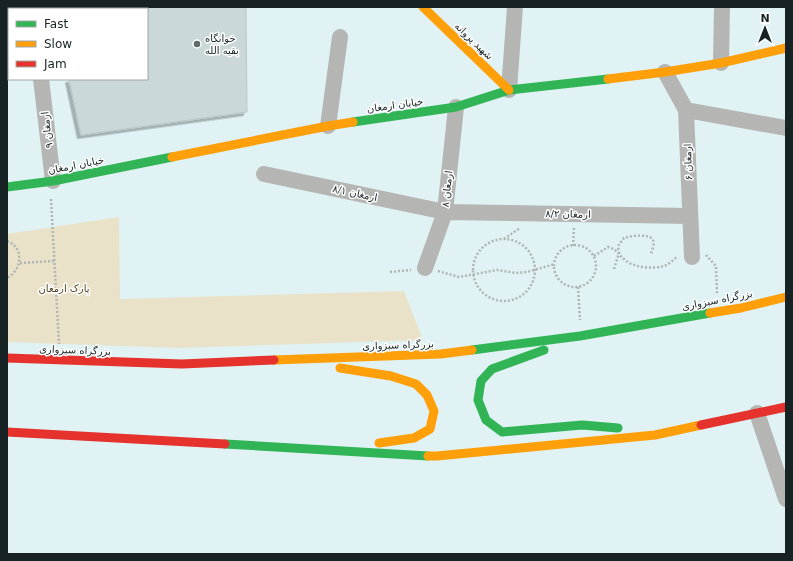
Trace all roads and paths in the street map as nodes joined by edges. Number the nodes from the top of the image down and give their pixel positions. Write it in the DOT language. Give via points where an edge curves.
graph roads {
  1 [pos="423,7"];
  2 [pos="515,7"];
  3 [pos="722,7"];
  4 [pos="340,37"];
  5 [pos="786,48"];
  6 [pos="721,63"];
  7 [pos="665,72"];
  8 [pos="41,80"];
  9 [pos="509,90"];
  10 [pos="456,107"];
  11 [pos="686,110"];
  12 [pos="328,126"];
  13 [pos="786,128"];
  14 [pos="264,174"];
  15 [pos="51,181"];
  16 [pos="7,187"];
  17 [pos="445,212"];
  18 [pos="690,216"];
  19 [pos="7,241"];
  20 [pos="619,253"];
  21 [pos="651,254"];
  22 [pos="692,254"];
  23 [pos="594,256"];
  24 [pos="54,261"];
  25 [pos="20,263"];
  26 [pos="555,264"];
  27 [pos="425,268"];
  28 [pos="535,270"];
  29 [pos="614,270"];
  30 [pos="390,272"];
  31 [pos="473,275"];
  32 [pos="7,278"];
  33 [pos="578,287"];
  34 [pos="786,297"];
  35 [pos="718,312"];
  36 [pos="580,336"];
  37 [pos="7,358"];
  38 [pos="60,360"];
  39 [pos="288,360"];
  40 [pos="786,407"];
  41 [pos="757,413"];
  42 [pos="7,432"];
  43 [pos="667,432"];
  44 [pos="310,449"];
  45 [pos="786,499"];
  1 -- 9 [label="main road, شهید پروانه"];
  2 -- 9 [label="street"];
  3 -- 6 [label="street"];
  4 -- 12 [label="street"];
  5 -- 6 [label="main road, خیابان ارمغان"];
  6 -- 7 [label="main road, خیابان ارمغان"];
  7 -- 9 [label="main road, خیابان ارمغان"];
  7 -- 11 [label="street, ارمغان ۶"];
  8 -- 15 [label="street, ارمغان ۹"];
  9 -- 10 [label="main road, خیابان ارمغان"];
  10 -- 12 [label="main road, خیابان ارمغان"];
  10 -- 17 [label="street, ارمغان ۸"];
  11 -- 13 [label="street"];
  11 -- 18 [label="street, ارمغان ۶"];
  12 -- 15 [label="main road, خیابان ارمغان"];
  14 -- 17 [label="street, ارمغان ۸/۱"];
  15 -- 16 [label="main road, خیابان ارمغان"];
  15 -- 24 [label="path"];
  17 -- 18 [label="street, ارمغان ۸/۲"];
  17 -- 27 [label="street, ارمغان ۸"];
  18 -- 22 [label="street, ارمغان ۶"];
  19 -- 25 [label="path" via="12,243 18,252"];
  20 -- 21 [label="path" via="618,246 624,238 648,236 654,242"];
  20 -- 22 [label="path" via="625,260 648,268 665,266 680,255"];
  20 -- 23 [label="path" via="616,249 608,247"];
  20 -- 29 [label="path"];
  22 -- 35 [label="path" via="700,252 716,266"];
  23 -- 26 [label="path" via="581,246 573,246 565,248 559,254"];
  23 -- 33 [label="path" via="596,272 592,279"];
  24 -- 25 [label="path"];
  24 -- 38 [label="path"];
  25 -- 32 [label="path" via="17,270"];
  26 -- 28 [label="path"];
  26 -- 33 [label="path" via="557,277 562,283"];
  27 -- 30 [label="path"];
  27 -- 31 [label="path" via="459,277"];
  28 -- 31 [label="path" via="516,273 498,270"];
  28 -- 31 [label="path" via="534,278 525,292 511,300 503,301 481,292"];
  28 -- 31 [label="path" via="534,262 526,248 520,243 504,239 482,247 474,261"];
  33 -- 36 [label="path"];
  34 -- 35 [label="main road, بزرگراه سبزواری"];
  35 -- 36 [label="main road, بزرگراه سبزواری"];
  36 -- 39 [label="main road, بزرگراه سبزواری" via="440,354"];
  36 -- 43 [label="main road" via="492,369 481,381 478,400 486,420 502,432 582,425"];
  37 -- 38 [label="main road, بزرگراه سبزواری"];
  38 -- 39 [label="main road, بزرگراه سبزواری" via="182,364"];
  39 -- 44 [label="main road" via="391,376 416,384 428,395 434,412 430,429 414,438"];
  40 -- 41 [label="main road"];
  41 -- 43 [label="main road"];
  41 -- 45 [label="street"];
  42 -- 44 [label="main road"];
  43 -- 44 [label="main road" via="438,456"];
}
